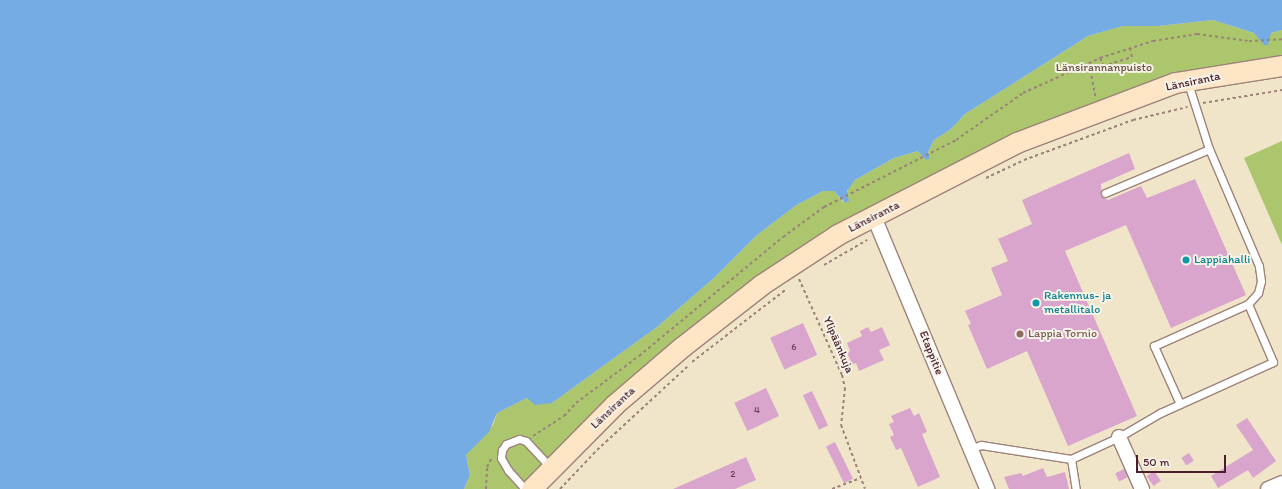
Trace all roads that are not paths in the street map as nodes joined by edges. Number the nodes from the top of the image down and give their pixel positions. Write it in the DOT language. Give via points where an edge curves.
graph roads {
  1 [pos="1282,66"];
  2 [pos="1188,80"];
  3 [pos="1209,149"];
  4 [pos="1105,193"];
  5 [pos="874,217"];
  6 [pos="1248,304"];
  7 [pos="1180,404"];
  8 [pos="1119,437"];
  9 [pos="970,449"];
  10 [pos="1072,459"];
  11 [pos="552,468"];
  12 [pos="533,488"];
  13 [pos="1137,488"];
  14 [pos="987,489"];
  15 [pos="1076,489"];
  1 -- 2 [label="street, Länsiranta"];
  2 -- 3 [label="lane"];
  2 -- 5 [label="street, Länsiranta" via="1018,143"];
  3 -- 4 [label="lane"];
  3 -- 6 [label="lane" via="1259,266 1261,281 1258,293"];
  5 -- 9 [label="street, Etappitie"];
  5 -- 11 [label="street, Länsiranta" via="838,235 762,285 683,346 615,405"];
  6 -- 7 [label="lane" via="1273,362"];
  6 -- 7 [label="lane" via="1154,346"];
  7 -- 8 [label="lane"];
  8 -- 10 [label="lane"];
  8 -- 13 [label="street"];
  9 -- 10 [label="lane" via="980,445"];
  9 -- 14 [label="street, Etappitie"];
  10 -- 15 [label="lane"];
  11 -- 12 [label="street, Länsiranta"];
  11 -- 12 [label="lane" via="526,441 512,440 502,450 501,458 508,470"];
}
